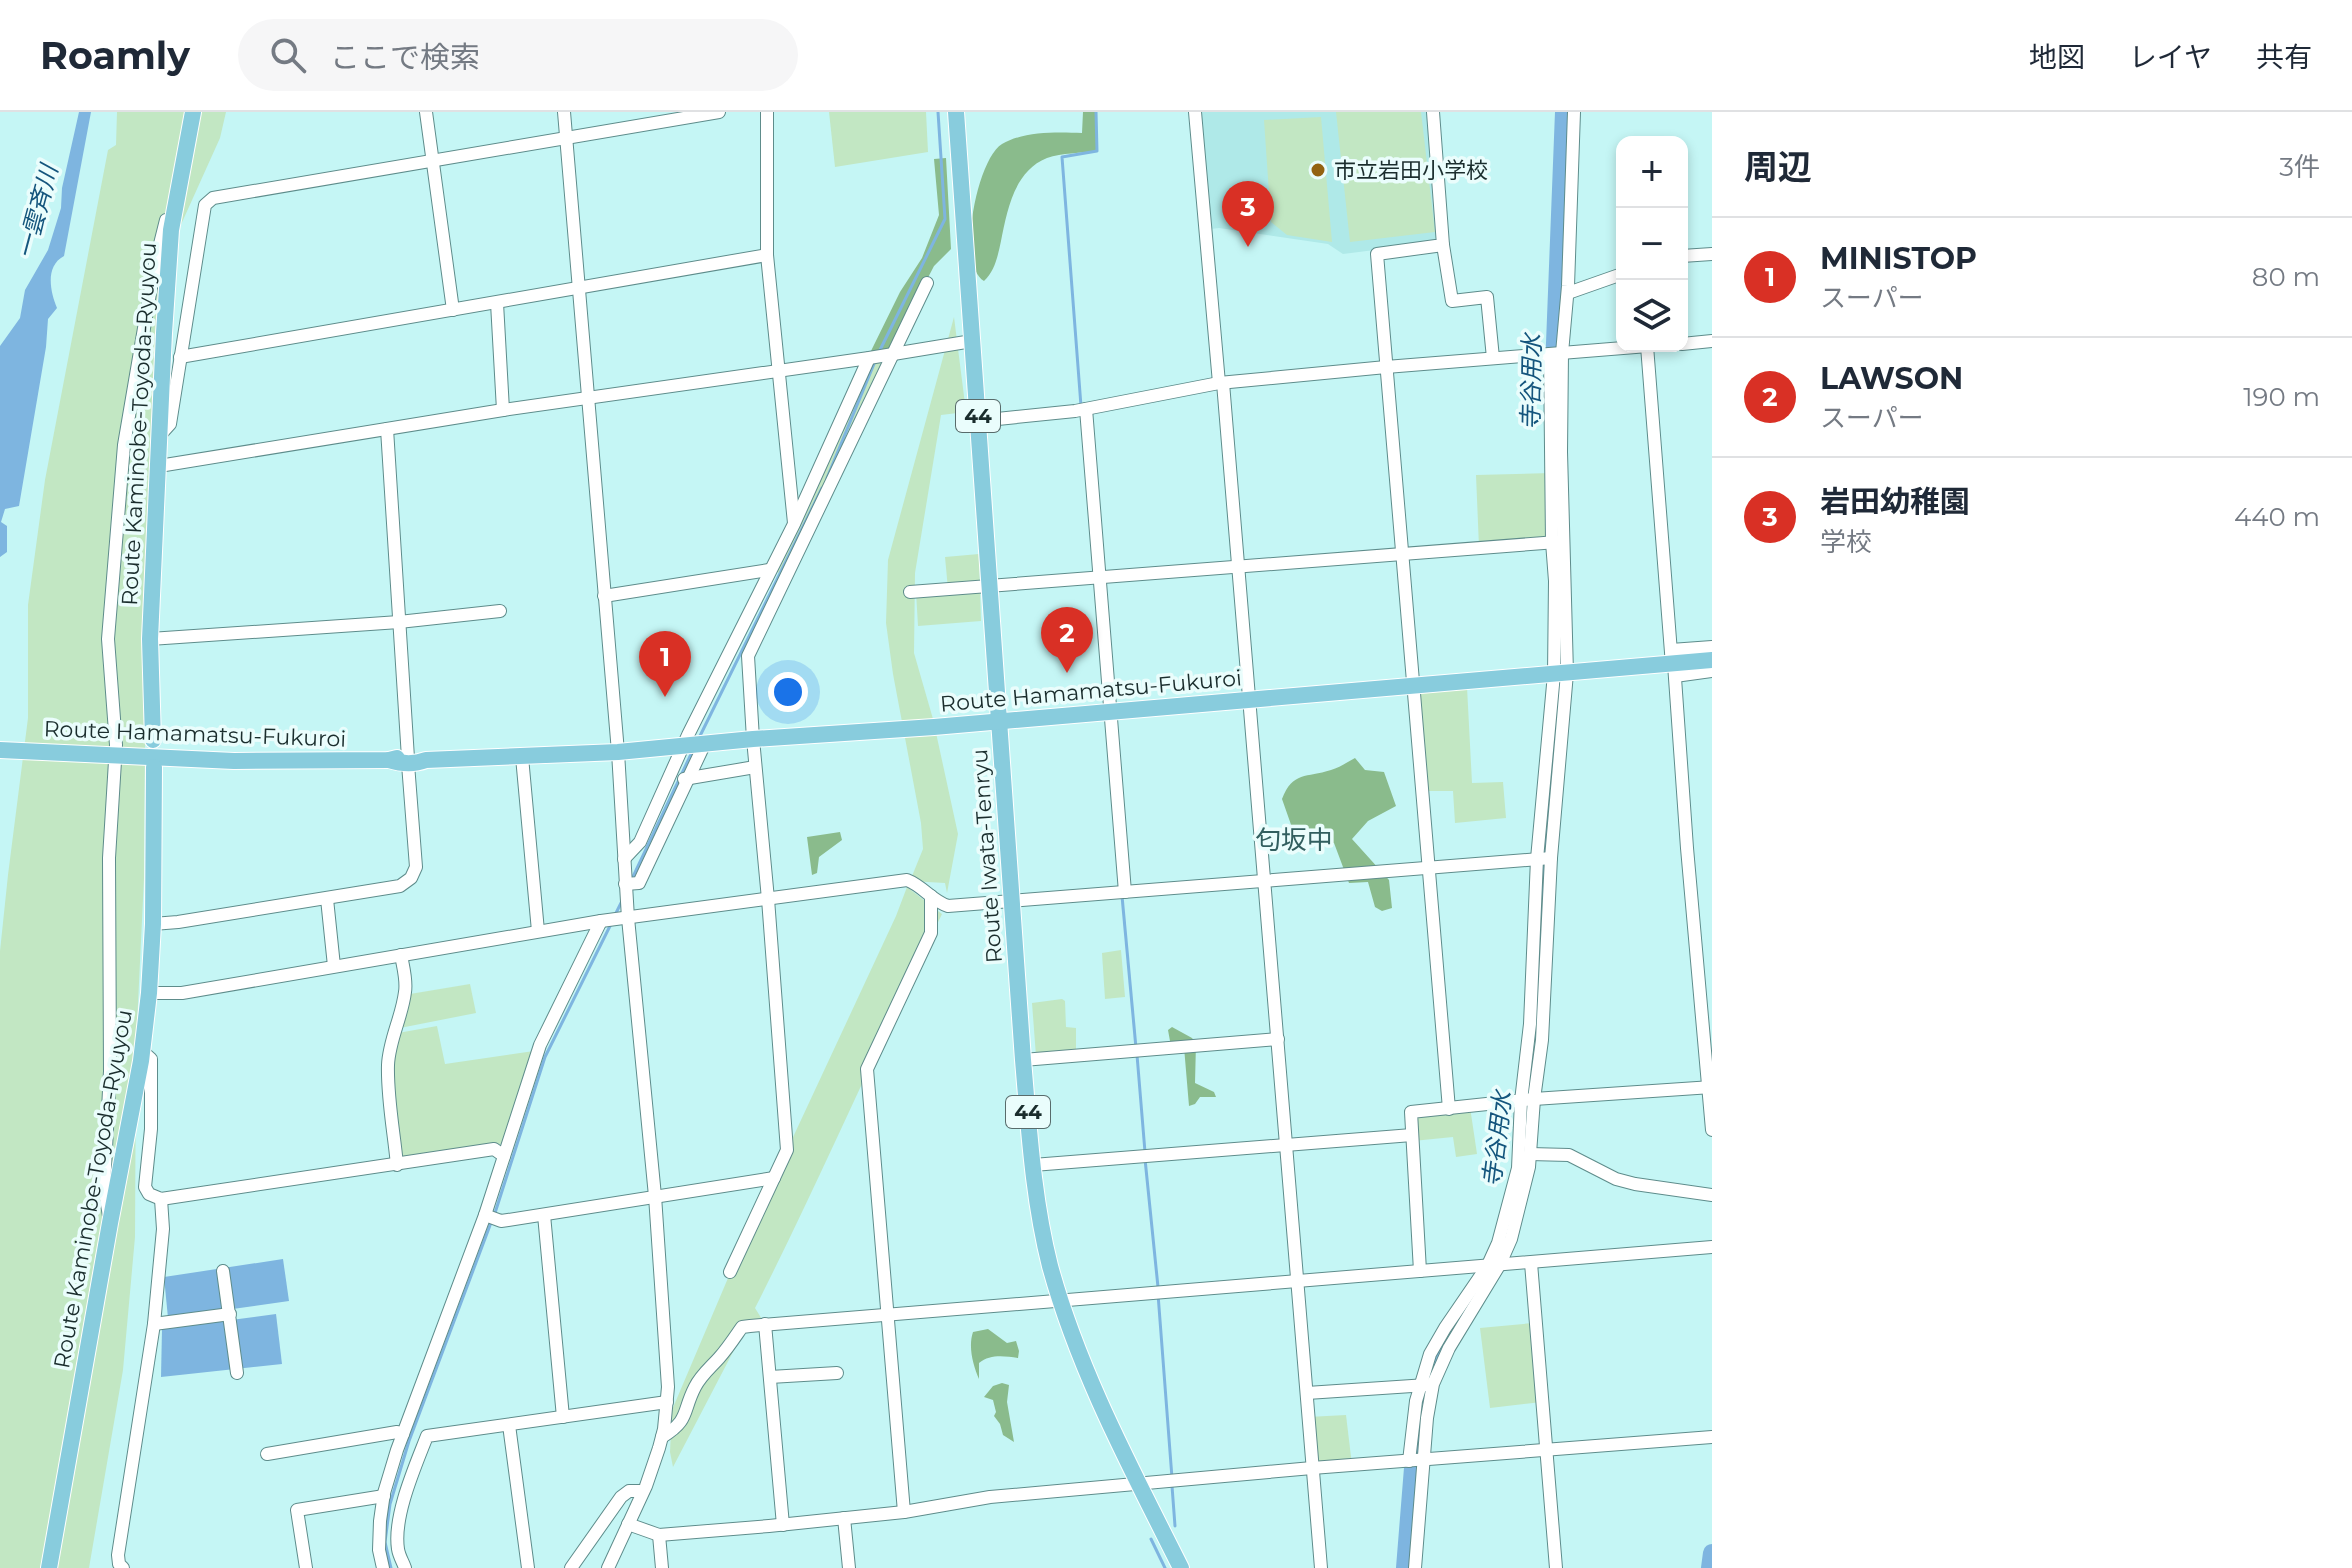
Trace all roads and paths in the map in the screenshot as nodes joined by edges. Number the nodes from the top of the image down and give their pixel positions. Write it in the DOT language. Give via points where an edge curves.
graph roads {
  1 [pos="193,112"];
  2 [pos="426,112"];
  3 [pos="564,112"];
  4 [pos="719,112"];
  5 [pos="767,112"];
  6 [pos="956,112"];
  7 [pos="1195,112"];
  8 [pos="1433,112"];
  9 [pos="1574,112"];
  10 [pos="188,131"];
  11 [pos="567,139"];
  12 [pos="431,160"];
  13 [pos="1443,245"];
  14 [pos="1712,254"];
  15 [pos="767,255"];
  16 [pos="1688,256"];
  17 [pos="1616,276"];
  18 [pos="927,283"];
  19 [pos="579,287"];
  20 [pos="1568,293"];
  21 [pos="497,303"];
  22 [pos="453,310"];
  23 [pos="972,341"];
  24 [pos="1712,341"];
  25 [pos="1688,343"];
  26 [pos="1616,348"];
  27 [pos="1647,352"];
  28 [pos="1556,353"];
  29 [pos="893,355"];
  30 [pos="180,357"];
  31 [pos="869,358"];
  32 [pos="1493,358"];
  33 [pos="1386,367"];
  34 [pos="777,371"];
  35 [pos="1221,383"];
  36 [pos="587,399"];
  37 [pos="1086,409"];
  38 [pos="503,410"];
  39 [pos="978,421"];
  40 [pos="387,429"];
  41 [pos="160,435"];
  42 [pos="159,466"];
  43 [pos="794,524"];
  44 [pos="1558,542"];
  45 [pos="1401,553"];
  46 [pos="1239,565"];
  47 [pos="769,570"];
  48 [pos="1099,577"];
  49 [pos="781,584"];
  50 [pos="990,586"];
  51 [pos="910,592"];
  52 [pos="604,596"];
  53 [pos="500,611"];
  54 [pos="399,622"];
  55 [pos="150,639"];
  56 [pos="1712,647"];
  57 [pos="1712,660"];
  58 [pos="1673,664"];
  59 [pos="1712,671"];
  60 [pos="1560,674"];
  61 [pos="1414,686"];
  62 [pos="1251,699"];
  63 [pos="1110,711"];
  64 [pos="999,721"];
  65 [pos="753,739"];
  66 [pos="153,740"];
  67 [pos="694,744"];
  68 [pos="0,750"];
  69 [pos="618,752"];
  70 [pos="115,755"];
  71 [pos="522,757"];
  72 [pos="408,761"];
  73 [pos="154,767"];
  74 [pos="755,767"];
  75 [pos="688,778"];
  76 [pos="667,782"];
  77 [pos="1544,858"];
  78 [pos="624,859"];
  79 [pos="1429,868"];
  80 [pos="1265,882"];
  81 [pos="625,884"];
  82 [pos="1125,892"];
  83 [pos="931,896"];
  84 [pos="327,899"];
  85 [pos="768,899"];
  86 [pos="1012,902"];
  87 [pos="628,918"];
  88 [pos="601,921"];
  89 [pos="153,924"];
  90 [pos="538,931"];
  91 [pos="401,955"];
  92 [pos="334,966"];
  93 [pos="149,993"];
  94 [pos="1278,1039"];
  95 [pos="142,1051"];
  96 [pos="1023,1060"];
  97 [pos="1710,1087"];
  98 [pos="1527,1100"];
  99 [pos="1449,1109"];
  100 [pos="1712,1130"];
  101 [pos="1412,1135"];
  102 [pos="1287,1144"];
  103 [pos="1530,1154"];
  104 [pos="504,1156"];
  105 [pos="397,1165"];
  106 [pos="1033,1165"];
  107 [pos="774,1178"];
  108 [pos="1712,1195"];
  109 [pos="655,1196"];
  110 [pos="161,1199"];
  111 [pos="485,1215"];
  112 [pos="544,1215"];
  113 [pos="110,1223"];
  114 [pos="1712,1247"];
  115 [pos="1531,1263"];
  116 [pos="1494,1265"];
  117 [pos="223,1271"];
  118 [pos="1420,1271"];
  119 [pos="730,1272"];
  120 [pos="1299,1282"];
  121 [pos="1060,1302"];
  122 [pos="230,1314"];
  123 [pos="888,1315"];
  124 [pos="154,1324"];
  125 [pos="765,1324"];
  126 [pos="237,1373"];
  127 [pos="837,1373"];
  128 [pos="770,1377"];
  129 [pos="1427,1385"];
  130 [pos="1307,1393"];
  131 [pos="667,1402"];
  132 [pos="563,1417"];
  133 [pos="509,1425"];
  134 [pos="403,1434"];
  135 [pos="662,1437"];
  136 [pos="1712,1437"];
  137 [pos="1546,1450"];
  138 [pos="267,1454"];
  139 [pos="1424,1459"];
  140 [pos="1409,1461"];
  141 [pos="1312,1468"];
  142 [pos="1140,1485"];
  143 [pos="643,1491"];
  144 [pos="384,1496"];
  145 [pos="904,1512"];
  146 [pos="844,1518"];
  147 [pos="628,1524"];
  148 [pos="783,1525"];
  149 [pos="659,1535"];
  150 [pos="49,1568"];
  151 [pos="123,1568"];
  152 [pos="306,1568"];
  153 [pos="383,1568"];
  154 [pos="405,1568"];
  155 [pos="528,1568"];
  156 [pos="571,1568"];
  157 [pos="608,1568"];
  158 [pos="662,1568"];
  159 [pos="849,1568"];
  160 [pos="1181,1568"];
  161 [pos="1321,1568"];
  162 [pos="1415,1568"];
  163 [pos="1556,1568"];
  1 -- 10 [label="main road, Route Kaminobe-Toyoda-Ryuyou"];
  2 -- 12 [label="street"];
  3 -- 11 [label="street"];
  4 -- 11 [label="street"];
  5 -- 15 [label="street"];
  6 -- 23 [label="main road, Route Iwata-Tenryu / 44"];
  7 -- 35 [label="street"];
  8 -- 13 [label="street"];
  9 -- 20 [label="street"];
  10 -- 41 [label="main road, Route Kaminobe-Toyoda-Ryuyou" via="171,230"];
  10 -- 70 [label="street" via="155,264 124,445 108,639"];
  11 -- 12 [label="street"];
  11 -- 19 [label="street"];
  12 -- 22 [label="street"];
  12 -- 30 [label="street" via="213,198 205,205"];
  13 -- 32 [label="street" via="1452,301 1487,297"];
  13 -- 33 [label="street" via="1377,254"];
  14 -- 16 [label="street"];
  15 -- 19 [label="street"];
  15 -- 34 [label="street"];
  17 -- 20 [label="street"];
  18 -- 29 [label="street"];
  19 -- 21 [label="street"];
  19 -- 36 [label="street"];
  20 -- 28 [label="street"];
  21 -- 22 [label="street"];
  21 -- 38 [label="street"];
  22 -- 30 [label="street"];
  23 -- 29 [label="street"];
  23 -- 39 [label="main road, Route Iwata-Tenryu / 44"];
  24 -- 25 [label="street"];
  26 -- 28 [label="street"];
  27 -- 58 [label="street"];
  28 -- 32 [label="street"];
  28 -- 44 [label="street"];
  29 -- 31 [label="street"];
  29 -- 49 [label="street"];
  30 -- 41 [label="street" via="170,424"];
  31 -- 34 [label="street"];
  31 -- 43 [label="street"];
  32 -- 33 [label="street"];
  33 -- 35 [label="street"];
  33 -- 45 [label="street"];
  34 -- 36 [label="street"];
  34 -- 43 [label="street"];
  35 -- 37 [label="street"];
  35 -- 46 [label="street"];
  36 -- 38 [label="street"];
  36 -- 52 [label="street"];
  37 -- 39 [label="street"];
  37 -- 48 [label="street"];
  38 -- 40 [label="street"];
  39 -- 50 [label="main road, Route Iwata-Tenryu / 44"];
  40 -- 42 [label="street"];
  40 -- 54 [label="street"];
  41 -- 42 [label="main road, Route Kaminobe-Toyoda-Ryuyou"];
  42 -- 55 [label="main road, Route Kaminobe-Toyoda-Ryuyou"];
  43 -- 47 [label="street"];
  44 -- 45 [label="street"];
  44 -- 60 [label="street"];
  45 -- 46 [label="street"];
  45 -- 61 [label="street"];
  46 -- 48 [label="street"];
  46 -- 62 [label="street"];
  47 -- 49 [label="street"];
  47 -- 52 [label="street"];
  47 -- 67 [label="street"];
  48 -- 50 [label="street"];
  48 -- 63 [label="street"];
  49 -- 65 [label="street" via="748,656"];
  50 -- 51 [label="street"];
  50 -- 64 [label="main road, Route Iwata-Tenryu / 44"];
  52 -- 69 [label="street"];
  53 -- 54 [label="street"];
  54 -- 55 [label="street"];
  54 -- 72 [label="street"];
  55 -- 66 [label="main road, Route Kaminobe-Toyoda-Ryuyou"];
  56 -- 58 [label="street"];
  57 -- 58 [label="main road, Route Hamamatsu-Fukuroi"];
  58 -- 59 [label="street"];
  58 -- 60 [label="main road, Route Hamamatsu-Fukuroi"];
  58 -- 97 [label="street"];
  60 -- 61 [label="main road, Route Hamamatsu-Fukuroi"];
  60 -- 77 [label="street"];
  61 -- 62 [label="main road, Route Hamamatsu-Fukuroi"];
  61 -- 79 [label="street"];
  62 -- 63 [label="main road, Route Hamamatsu-Fukuroi"];
  62 -- 80 [label="street"];
  63 -- 64 [label="main road, Route Hamamatsu-Fukuroi"];
  63 -- 82 [label="street"];
  64 -- 65 [label="main road, Route Hamamatsu-Fukuroi"];
  64 -- 86 [label="main road, Route Iwata-Tenryu / 44"];
  65 -- 67 [label="main road, Route Hamamatsu-Fukuroi"];
  65 -- 74 [label="street"];
  67 -- 69 [label="main road, Route Hamamatsu-Fukuroi"];
  67 -- 75 [label="street"];
  67 -- 76 [label="street"];
  68 -- 70 [label="main road, Route Hamamatsu-Fukuroi"];
  69 -- 71 [label="main road, Route Hamamatsu-Fukuroi"];
  69 -- 78 [label="street"];
  70 -- 72 [label="main road, Route Hamamatsu-Fukuroi"];
  70 -- 113 [label="street" via="104,1187"];
  71 -- 72 [label="main road, Route Hamamatsu-Fukuroi"];
  71 -- 90 [label="street"];
  72 -- 84 [label="street" via="416,867 411,878 400,886"];
  73 -- 89 [label="main road, Route Kaminobe-Toyoda-Ryuyou"];
  74 -- 75 [label="street"];
  74 -- 85 [label="street"];
  75 -- 76 [label="street"];
  75 -- 81 [label="street" via="639,883"];
  76 -- 78 [label="street" via="640,842"];
  77 -- 79 [label="street"];
  77 -- 98 [label="street" via="1542,1040"];
  78 -- 81 [label="street"];
  79 -- 80 [label="street"];
  79 -- 99 [label="street"];
  80 -- 82 [label="street"];
  80 -- 94 [label="street"];
  81 -- 87 [label="street"];
  82 -- 86 [label="street"];
  83 -- 85 [label="street" via="907,880"];
  83 -- 86 [label="street" via="948,906"];
  83 -- 123 [label="street" via="931,933 867,1069"];
  84 -- 89 [label="street"];
  84 -- 92 [label="street"];
  85 -- 87 [label="street"];
  85 -- 107 [label="street" via="787,1150"];
  86 -- 96 [label="main road, Route Iwata-Tenryu / 44"];
  87 -- 88 [label="street"];
  87 -- 109 [label="street"];
  88 -- 90 [label="street"];
  88 -- 104 [label="street" via="540,1045"];
  89 -- 93 [label="main road, Route Kaminobe-Toyoda-Ryuyou"];
  90 -- 91 [label="street"];
  91 -- 92 [label="street"];
  91 -- 105 [label="street" via="405,995 388,1062"];
  92 -- 93 [label="street" via="182,993"];
  93 -- 95 [label="main road, Route Kaminobe-Toyoda-Ryuyou"];
  94 -- 96 [label="street"];
  94 -- 102 [label="street"];
  95 -- 110 [label="street" via="151,1059 145,1187"];
  95 -- 113 [label="main road, Route Kaminobe-Toyoda-Ryuyou"];
  96 -- 106 [label="main road, Route Iwata-Tenryu / 44"];
  97 -- 98 [label="street"];
  97 -- 100 [label="street"];
  98 -- 99 [label="street"];
  98 -- 103 [label="street"];
  98 -- 116 [label="street" via="1518,1168"];
  99 -- 101 [label="street" via="1411,1112"];
  101 -- 102 [label="street"];
  101 -- 118 [label="street"];
  102 -- 106 [label="street"];
  102 -- 120 [label="street"];
  103 -- 108 [label="street" via="1569,1155 1625,1182"];
  103 -- 116 [label="street" via="1511,1239"];
  104 -- 105 [label="street" via="494,1149"];
  104 -- 111 [label="street"];
  105 -- 110 [label="street"];
  106 -- 121 [label="main road, Route Iwata-Tenryu / 44"];
  107 -- 109 [label="street"];
  107 -- 119 [label="street"];
  109 -- 112 [label="street"];
  109 -- 131 [label="street"];
  110 -- 124 [label="street"];
  111 -- 112 [label="street" via="501,1221"];
  111 -- 134 [label="street"];
  112 -- 132 [label="street"];
  113 -- 150 [label="main road, Route Kaminobe-Toyoda-Ryuyou"];
  114 -- 115 [label="street"];
  115 -- 116 [label="street"];
  115 -- 137 [label="street"];
  116 -- 118 [label="street"];
  116 -- 129 [label="street"];
  117 -- 122 [label="street"];
  118 -- 120 [label="street"];
  120 -- 121 [label="street"];
  120 -- 130 [label="street"];
  121 -- 123 [label="street"];
  121 -- 142 [label="main road, Route Iwata-Tenryu / 44" via="1093,1388"];
  122 -- 124 [label="street"];
  122 -- 126 [label="street"];
  123 -- 125 [label="street"];
  123 -- 145 [label="street"];
  124 -- 151 [label="street" via="118,1555"];
  125 -- 128 [label="street"];
  125 -- 135 [label="street" via="742,1327 695,1387 677,1428"];
  127 -- 128 [label="street"];
  128 -- 148 [label="street"];
  129 -- 130 [label="street"];
  129 -- 139 [label="street"];
  129 -- 140 [label="street" via="1412,1425"];
  130 -- 141 [label="street"];
  131 -- 132 [label="street"];
  131 -- 135 [label="street"];
  132 -- 133 [label="street"];
  133 -- 154 [label="street" via="427,1436 408,1482 399,1530 398,1550"];
  133 -- 155 [label="street"];
  134 -- 138 [label="street"];
  134 -- 144 [label="street"];
  135 -- 143 [label="street"];
  136 -- 137 [label="street"];
  137 -- 139 [label="street"];
  137 -- 163 [label="street"];
  139 -- 140 [label="street"];
  139 -- 162 [label="street"];
  140 -- 141 [label="street"];
  141 -- 142 [label="street"];
  141 -- 161 [label="street"];
  142 -- 145 [label="street" via="990,1497"];
  142 -- 160 [label="main road, Route Iwata-Tenryu / 44"];
  143 -- 147 [label="street"];
  143 -- 156 [label="street" via="621,1497"];
  144 -- 152 [label="street" via="297,1510"];
  144 -- 153 [label="street" via="379,1550"];
  145 -- 146 [label="street"];
  146 -- 148 [label="street"];
  146 -- 159 [label="street"];
  147 -- 149 [label="street"];
  147 -- 157 [label="street"];
  148 -- 149 [label="street"];
  149 -- 158 [label="street"];
}
